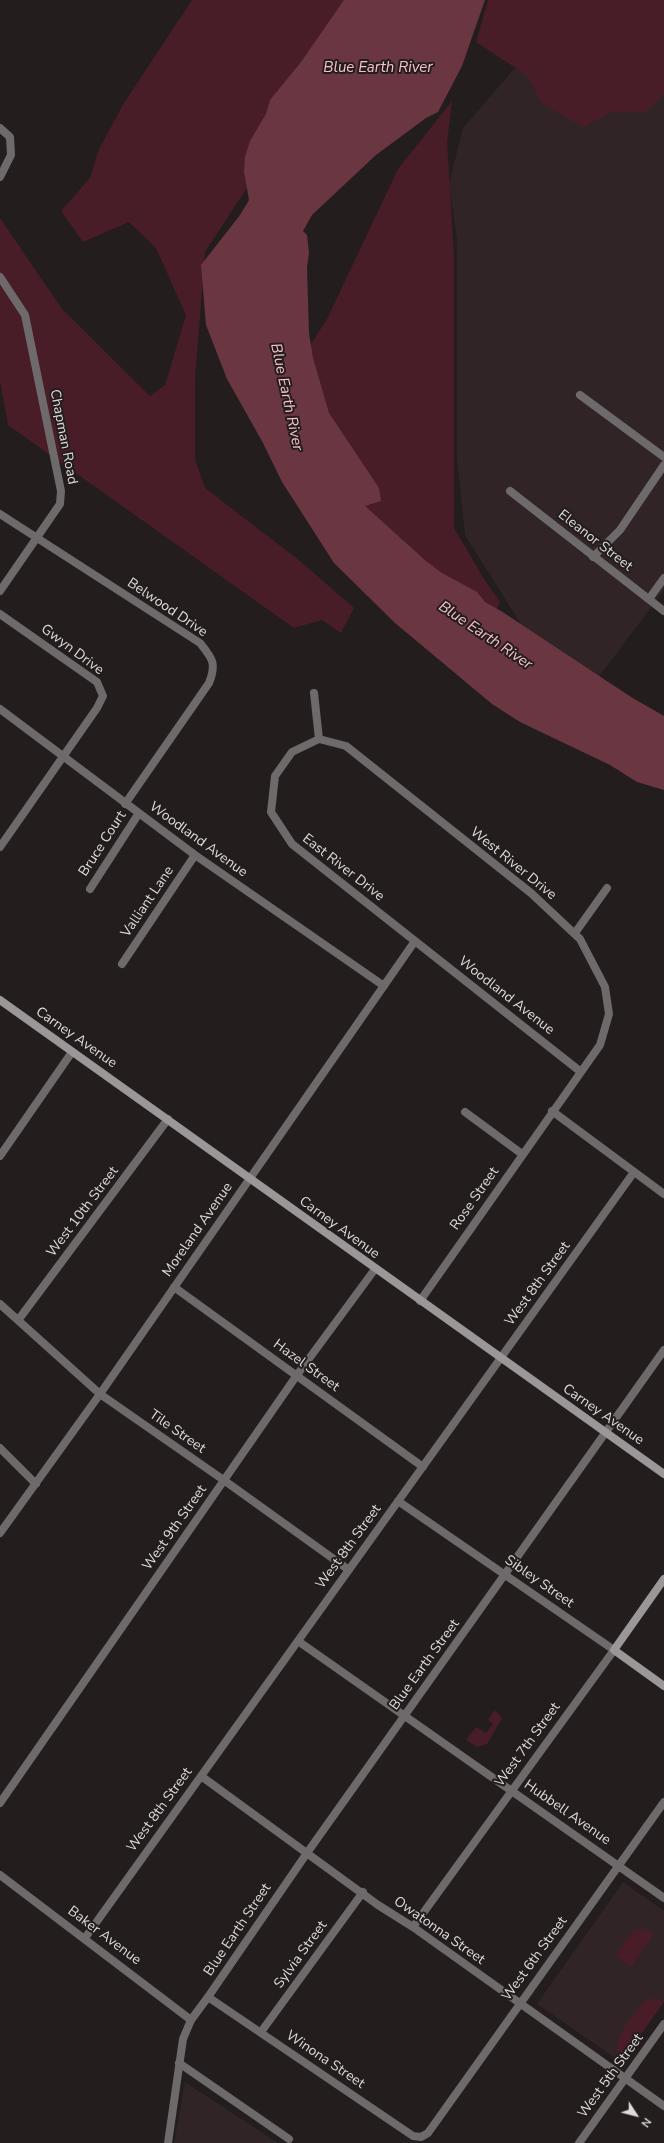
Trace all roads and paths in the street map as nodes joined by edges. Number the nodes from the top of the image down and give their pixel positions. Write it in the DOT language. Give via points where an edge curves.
graph roads {
  1 [pos="0,128"];
  2 [pos="0,177"];
  3 [pos="0,277"];
  4 [pos="580,395"];
  5 [pos="664,457"];
  6 [pos="664,465"];
  7 [pos="510,491"];
  8 [pos="0,514"];
  9 [pos="38,539"];
  10 [pos="593,557"];
  11 [pos="664,578"];
  12 [pos="0,591"];
  13 [pos="649,599"];
  14 [pos="664,611"];
  15 [pos="0,614"];
  16 [pos="314,693"];
  17 [pos="0,709"];
  18 [pos="319,740"];
  19 [pos="63,756"];
  20 [pos="125,804"];
  21 [pos="139,813"];
  22 [pos="0,847"];
  23 [pos="196,855"];
  24 [pos="607,888"];
  25 [pos="90,889"];
  26 [pos="574,933"];
  27 [pos="415,941"];
  28 [pos="122,964"];
  29 [pos="384,986"];
  30 [pos="0,1000"];
  31 [pos="72,1052"];
  32 [pos="581,1072"];
  33 [pos="552,1111"];
  34 [pos="465,1112"];
  35 [pos="168,1119"];
  36 [pos="522,1154"];
  37 [pos="0,1156"];
  38 [pos="634,1172"];
  39 [pos="250,1179"];
  40 [pos="664,1194"];
  41 [pos="375,1269"];
  42 [pos="174,1287"];
  43 [pos="420,1301"];
  44 [pos="0,1304"];
  45 [pos="19,1319"];
  46 [pos="664,1350"];
  47 [pos="500,1359"];
  48 [pos="297,1375"];
  49 [pos="100,1394"];
  50 [pos="606,1432"];
  51 [pos="0,1448"];
  52 [pos="423,1467"];
  53 [pos="664,1474"];
  54 [pos="225,1481"];
  55 [pos="36,1484"];
  56 [pos="398,1501"];
  57 [pos="0,1533"];
  58 [pos="349,1570"];
  59 [pos="506,1575"];
  60 [pos="664,1579"];
  61 [pos="298,1641"];
  62 [pos="614,1650"];
  63 [pos="664,1686"];
  64 [pos="405,1715"];
  65 [pos="201,1776"];
  66 [pos="511,1790"];
  67 [pos="664,1802"];
  68 [pos="0,1803"];
  69 [pos="307,1853"];
  70 [pos="619,1865"];
  71 [pos="0,1875"];
  72 [pos="363,1892"];
  73 [pos="664,1898"];
  74 [pos="413,1927"];
  75 [pos="85,1938"];
  76 [pos="208,1996"];
  77 [pos="520,2003"];
  78 [pos="191,2020"];
  79 [pos="664,2024"];
  80 [pos="261,2032"];
  81 [pos="179,2063"];
  82 [pos="624,2078"];
  83 [pos="664,2106"];
  84 [pos="428,2132"];
  85 [pos="290,2139"];
  86 [pos="168,2143"];
  87 [pos="579,2143"];
  1 -- 2 [label="street" via="10,137 11,155"];
  3 -- 9 [label="street, Chapman Road" via="25,315 61,490 60,504"];
  4 -- 5 [label="street"];
  6 -- 10 [label="street" via="620,530"];
  7 -- 10 [label="street, Eleanor Street"];
  8 -- 9 [label="street, Belwood Drive"];
  9 -- 12 [label="street, Chapman Road"];
  9 -- 20 [label="street, Belwood Drive" via="200,642 211,658 214,670 209,683"];
  10 -- 13 [label="street, Eleanor Street"];
  11 -- 13 [label="street"];
  13 -- 14 [label="street, Eleanor Street"];
  15 -- 19 [label="street, Gwyn Drive" via="97,682 103,696"];
  16 -- 18 [label="street"];
  17 -- 19 [label="street, Woodland Avenue"];
  18 -- 26 [label="street, West River Drive" via="346,746 531,893"];
  18 -- 27 [label="street, East River Drive" via="292,752 275,776 271,812 292,844"];
  19 -- 20 [label="street, Woodland Avenue"];
  19 -- 22 [label="street"];
  20 -- 21 [label="street, Woodland Avenue"];
  21 -- 23 [label="street, Woodland Avenue"];
  21 -- 25 [label="street, Bruce Court"];
  23 -- 28 [label="street, Valliant Lane"];
  23 -- 29 [label="street, Woodland Avenue"];
  24 -- 26 [label="street"];
  26 -- 32 [label="street, West River Drive" via="580,939 605,988 609,1014 600,1045"];
  27 -- 29 [label="street, Moreland Avenue"];
  27 -- 32 [label="street, Woodland Avenue"];
  29 -- 39 [label="street, Moreland Avenue"];
  30 -- 31 [label="main road, Carney Avenue"];
  31 -- 35 [label="main road, Carney Avenue"];
  31 -- 37 [label="street"];
  32 -- 33 [label="street, West River Drive"];
  33 -- 36 [label="street, Rose Street"];
  33 -- 38 [label="street"];
  34 -- 36 [label="street"];
  35 -- 39 [label="main road, Carney Avenue"];
  35 -- 45 [label="street, West 10th Street"];
  36 -- 43 [label="street, Rose Street"];
  38 -- 40 [label="street"];
  38 -- 47 [label="street, West 8th Street"];
  39 -- 41 [label="main road, Carney Avenue"];
  39 -- 42 [label="street, Moreland Avenue"];
  41 -- 43 [label="main road, Carney Avenue"];
  41 -- 48 [label="street, West 9th Street"];
  42 -- 48 [label="street, Hazel Street"];
  42 -- 49 [label="street, Moreland Avenue"];
  43 -- 47 [label="main road, Carney Avenue"];
  44 -- 45 [label="street, Tile Street"];
  45 -- 49 [label="street, Tile Street"];
  46 -- 50 [label="street, Blue Earth Street"];
  47 -- 50 [label="main road, Carney Avenue"];
  47 -- 52 [label="street, West 8th Street"];
  48 -- 52 [label="street, Hazel Street"];
  48 -- 54 [label="street, West 9th Street"];
  49 -- 54 [label="street, Tile Street"];
  49 -- 55 [label="street, Moreland Avenue"];
  50 -- 53 [label="main road, Carney Avenue"];
  50 -- 59 [label="street, Blue Earth Street"];
  51 -- 55 [label="street"];
  52 -- 56 [label="street, West 8th Street"];
  54 -- 58 [label="street, Tile Street"];
  54 -- 68 [label="street, West 9th Street"];
  55 -- 57 [label="street, Moreland Avenue"];
  56 -- 58 [label="street, West 8th Street"];
  56 -- 59 [label="street, Sibley Street"];
  58 -- 61 [label="street, West 8th Street"];
  59 -- 62 [label="street, Sibley Street"];
  59 -- 64 [label="street, Blue Earth Street"];
  60 -- 62 [label="main road, West 7th Street"];
  61 -- 64 [label="street, Hubbell Avenue"];
  61 -- 65 [label="street, West 8th Street"];
  62 -- 63 [label="main road, Sibley Street"];
  62 -- 66 [label="street, West 7th Street"];
  64 -- 66 [label="street, Hubbell Avenue"];
  64 -- 69 [label="street, Blue Earth Street"];
  65 -- 69 [label="street, Owatonna Street"];
  65 -- 75 [label="street, West 8th Street"];
  66 -- 70 [label="street, Hubbell Avenue"];
  66 -- 74 [label="street, West 7th Street"];
  67 -- 70 [label="street, West 6th Street"];
  69 -- 72 [label="street, Owatonna Street"];
  69 -- 76 [label="street, Blue Earth Street"];
  70 -- 73 [label="street, Hubbell Avenue"];
  70 -- 77 [label="street, West 6th Street"];
  71 -- 75 [label="street, Baker Avenue"];
  72 -- 74 [label="street, Owatonna Street" via="378,1905"];
  72 -- 80 [label="street, Sylvia Street"];
  74 -- 77 [label="street, Owatonna Street"];
  75 -- 78 [label="street, Baker Avenue"];
  76 -- 78 [label="street, Blue Earth Street"];
  76 -- 80 [label="street, Winona Street"];
  77 -- 82 [label="street, Owatonna Street"];
  77 -- 84 [label="street, West 6th Street"];
  78 -- 81 [label="street, Blue Earth Street" via="183,2039"];
  79 -- 82 [label="street, West 5th Street"];
  80 -- 84 [label="street, Winona Street" via="413,2136 421,2137"];
  81 -- 85 [label="street"];
  81 -- 86 [label="street, Blue Earth Street"];
  82 -- 83 [label="street, Owatonna Street"];
  82 -- 87 [label="street, West 5th Street"];
}
